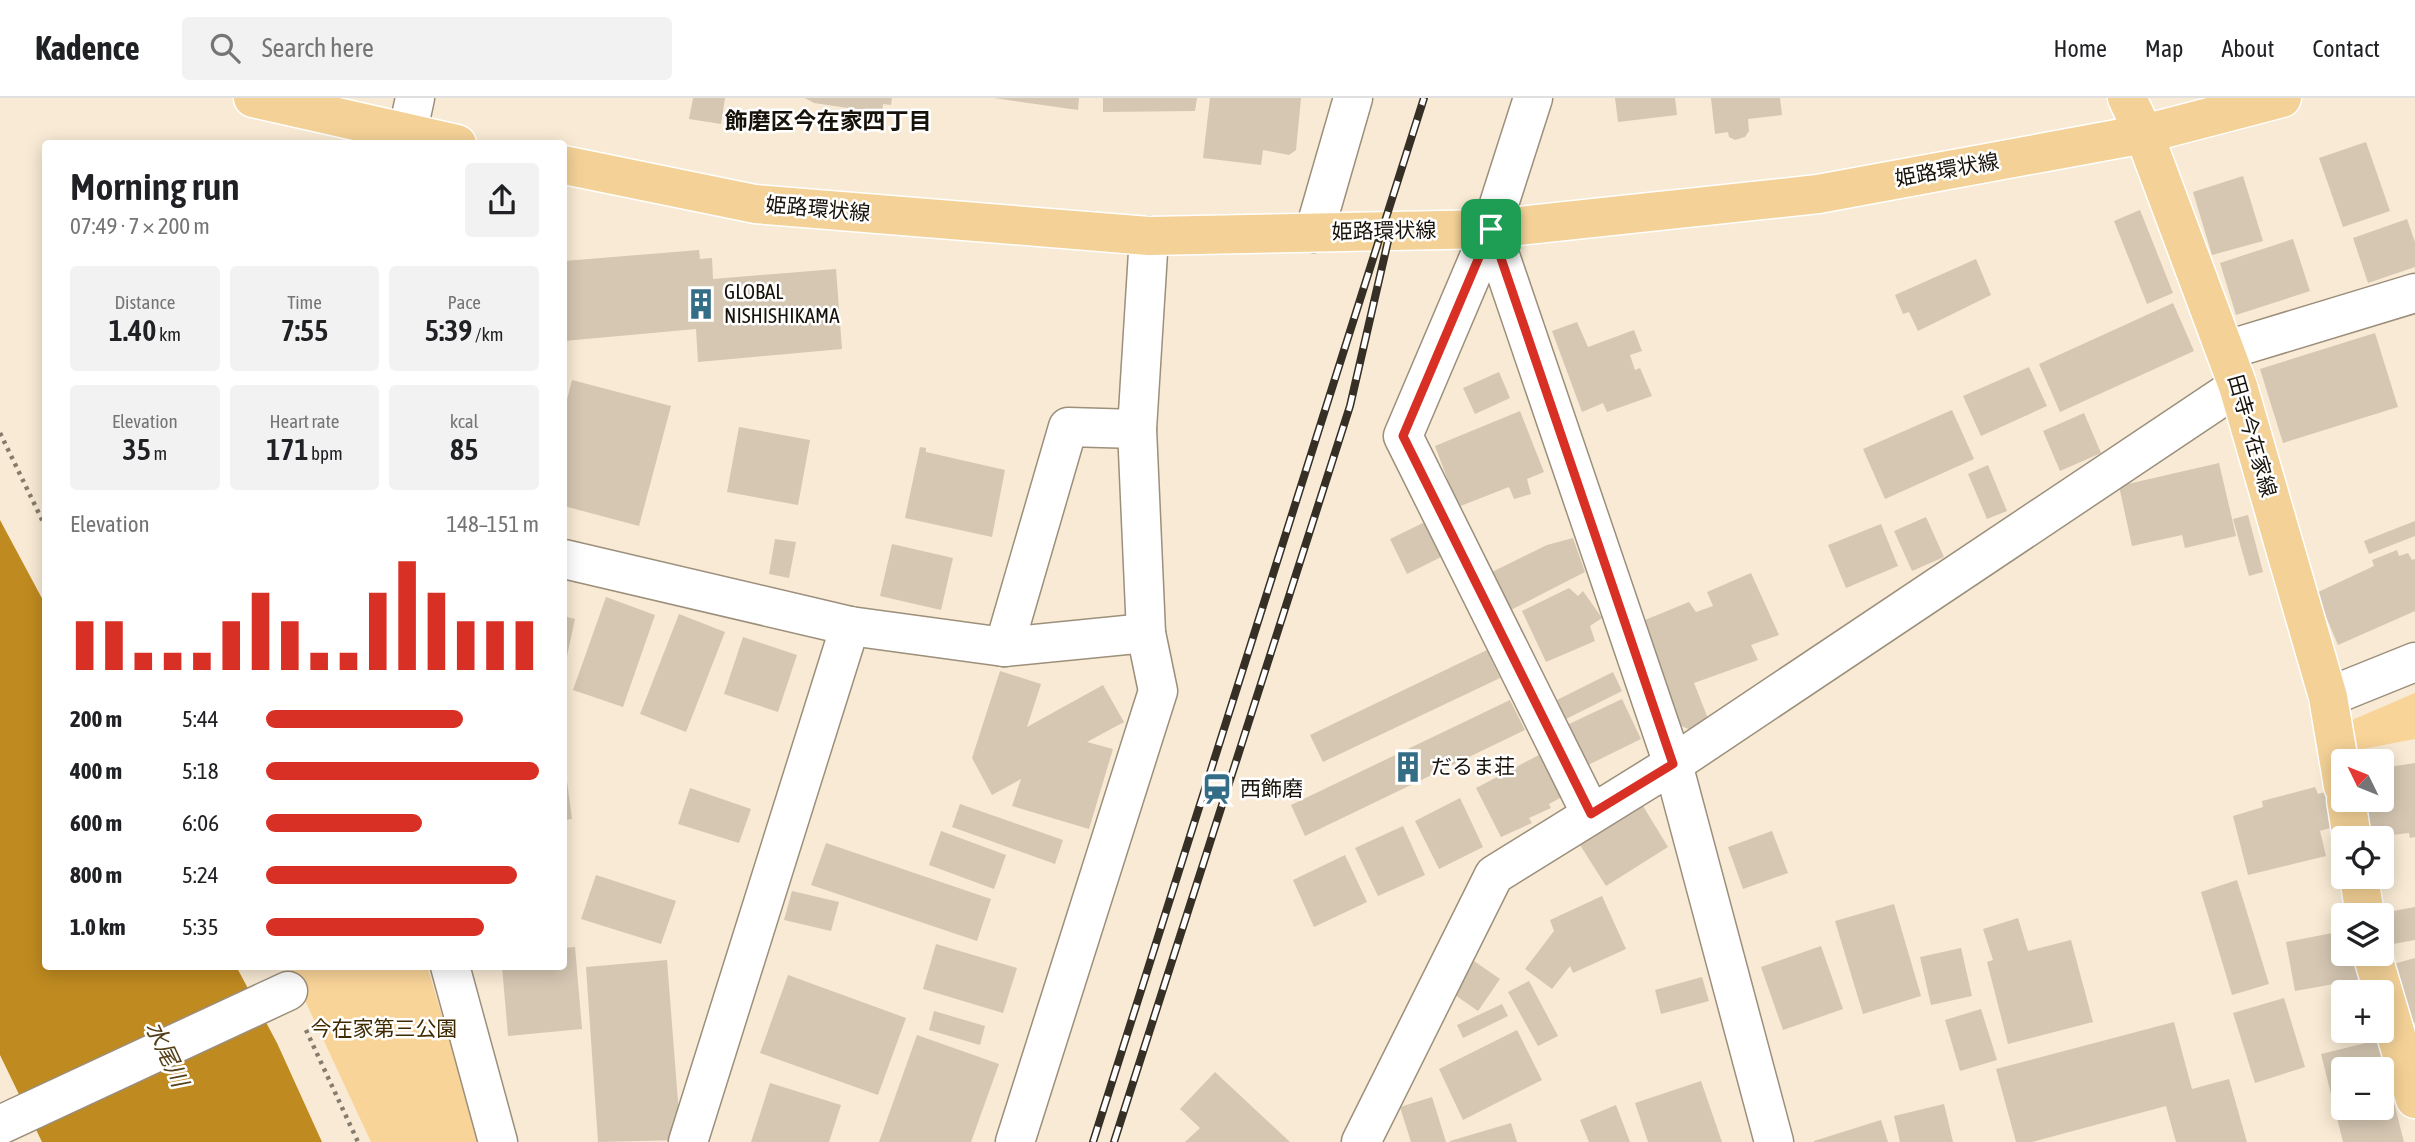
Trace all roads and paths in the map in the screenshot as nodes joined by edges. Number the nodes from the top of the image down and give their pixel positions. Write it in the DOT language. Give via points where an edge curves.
graph roads {
  1 [pos="253,98"];
  2 [pos="1353,98"];
  3 [pos="1533,98"];
  4 [pos="2127,98"];
  5 [pos="2282,98"];
  6 [pos="409,125"];
  7 [pos="2144,134"];
  8 [pos="447,140"];
  9 [pos="567,166"];
  10 [pos="1491,229"];
  11 [pos="1314,233"];
  12 [pos="1149,236"];
  13 [pos="2415,293"];
  14 [pos="2227,350"];
  15 [pos="2238,386"];
  16 [pos="1137,429"];
  17 [pos="0,433"];
  18 [pos="42,520"];
  19 [pos="567,560"];
  20 [pos="850,626"];
  21 [pos="1146,633"];
  22 [pos="1004,647"];
  23 [pos="2415,662"];
  24 [pos="2328,698"];
  25 [pos="2337,749"];
  26 [pos="1673,764"];
  27 [pos="1591,814"];
  28 [pos="2376,966"];
  29 [pos="451,970"];
  30 [pos="288,991"];
  31 [pos="2415,1099"];
  32 [pos="0,1125"];
  33 [pos="358,1142"];
  34 [pos="498,1142"];
  35 [pos="688,1142"];
  36 [pos="1015,1142"];
  37 [pos="1361,1142"];
  38 [pos="1774,1142"];
  1 -- 6 [label="main road"];
  2 -- 11 [label="street"];
  3 -- 10 [label="street"];
  4 -- 7 [label="main road, 田寺今在家線"];
  5 -- 7 [label="main road, 姫路環状線"];
  6 -- 8 [label="main road"];
  7 -- 10 [label="main road, 姫路環状線" via="1818,194"];
  7 -- 14 [label="main road, 田寺今在家線"];
  9 -- 12 [label="main road, 姫路環状線" via="755,204"];
  10 -- 11 [label="main road, 姫路環状線"];
  10 -- 26 [label="street"];
  10 -- 27 [label="street" via="1403,436"];
  11 -- 12 [label="main road, 姫路環状線"];
  12 -- 16 [label="street"];
  13 -- 14 [label="street"];
  14 -- 15 [label="main road, 田寺今在家線"];
  15 -- 24 [label="main road, 田寺今在家線"];
  15 -- 26 [label="street"];
  16 -- 21 [label="street"];
  16 -- 22 [label="street" via="1068,427"];
  17 -- 18 [label="path"];
  19 -- 20 [label="street"];
  20 -- 22 [label="street"];
  20 -- 35 [label="street"];
  21 -- 22 [label="street"];
  21 -- 36 [label="street" via="1158,691"];
  23 -- 24 [label="street"];
  24 -- 25 [label="main road, 田寺今在家線"];
  26 -- 27 [label="street"];
  26 -- 38 [label="street"];
  27 -- 37 [label="street" via="1494,874"];
  28 -- 31 [label="main road"];
  29 -- 34 [label="street"];
  30 -- 32 [label="street"];
  30 -- 33 [label="path"];
}
